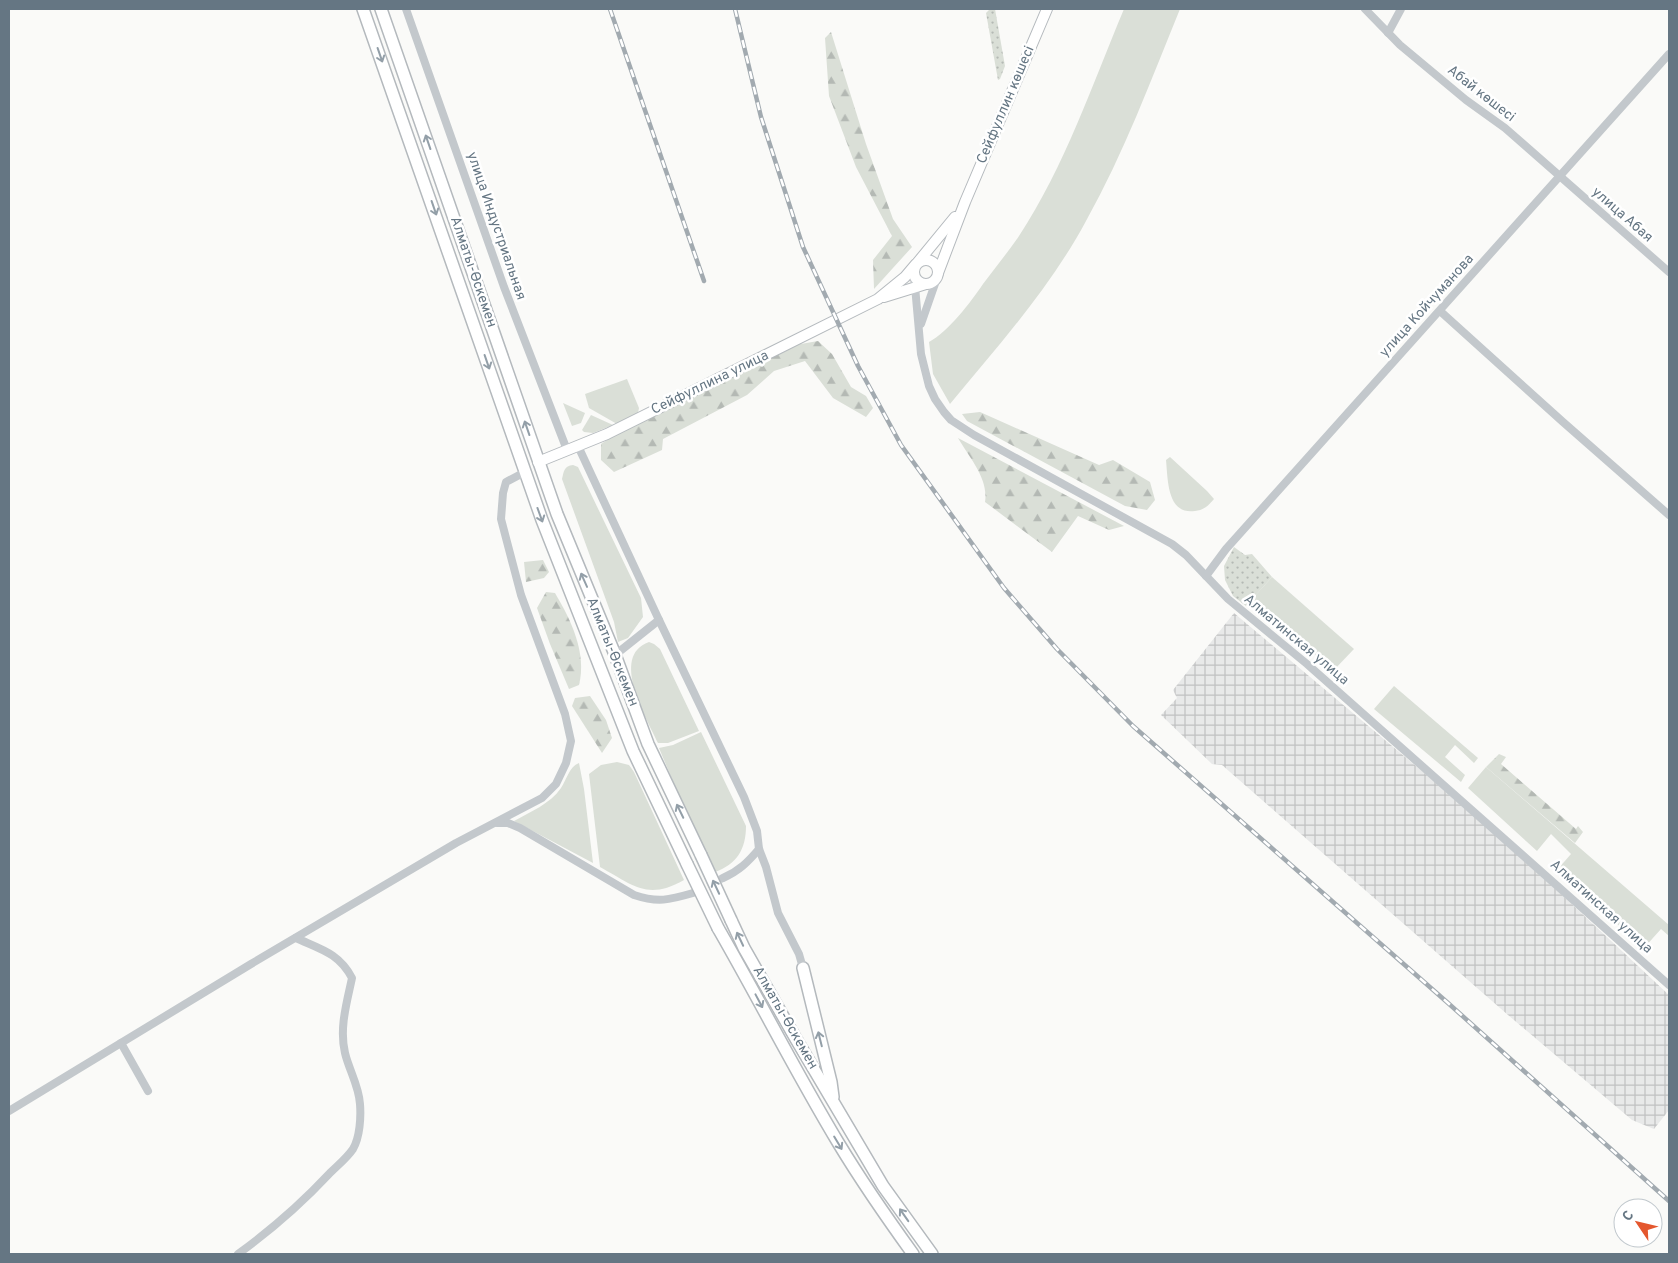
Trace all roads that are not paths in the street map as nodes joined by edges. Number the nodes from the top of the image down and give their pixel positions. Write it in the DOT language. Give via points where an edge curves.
graph roads {
  1 [pos="363,9"];
  2 [pos="381,9"];
  3 [pos="406,9"];
  4 [pos="1047,9"];
  5 [pos="1365,9"];
  6 [pos="1401,9"];
  7 [pos="1388,33"];
  8 [pos="1669,54"];
  9 [pos="1559,175"];
  10 [pos="965,202"];
  11 [pos="917,263"];
  12 [pos="1669,272"];
  13 [pos="914,275"];
  14 [pos="938,275"];
  15 [pos="926,284"];
  16 [pos="915,289"];
  17 [pos="878,299"];
  18 [pos="1440,311"];
  19 [pos="920,331"];
  20 [pos="578,446"];
  21 [pos="566,450"];
  22 [pos="538,462"];
  23 [pos="525,472"];
  24 [pos="1669,515"];
  25 [pos="1206,576"];
  26 [pos="659,620"];
  27 [pos="615,655"];
  28 [pos="497,823"];
  29 [pos="759,849"];
  30 [pos="723,878"];
  31 [pos="693,893"];
  32 [pos="296,938"];
  33 [pos="803,968"];
  34 [pos="1669,985"];
  35 [pos="121,1043"];
  36 [pos="148,1091"];
  37 [pos="834,1103"];
  38 [pos="9,1111"];
  39 [pos="238,1254"];
  40 [pos="913,1254"];
  41 [pos="932,1254"];
  1 -- 23 [label="highway, Алматы-Өскемен, one-way"];
  22 -- 2 [label="highway, Алматы-Өскемен, one-way"];
  3 -- 21 [label="street, улица Индустриальная" via="504,287"];
  4 -- 10 [label="main road, Сейфуллин көшесі"];
  5 -- 7 [label="street, Абай көшесі"];
  6 -- 7 [label="street"];
  7 -- 9 [label="street, Абай көшесі"];
  8 -- 9 [label="street, улица Койчуманова"];
  9 -- 12 [label="street, улица Абая"];
  9 -- 18 [label="street, улица Койчуманова"];
  10 -- 11 [label="main road"];
  10 -- 14 [label="main road"];
  11 -- 13 [label="main road"];
  11 -- 14 [label="main road" via="932,261 938,268"];
  11 -- 17 [label="main road"];
  13 -- 15 [label="main road"];
  13 -- 16 [label="street"];
  14 -- 15 [label="main road"];
  14 -- 19 [label="street"];
  15 -- 16 [label="main road"];
  16 -- 17 [label="main road"];
  16 -- 19 [label="street"];
  17 -- 20 [label="main road, Сейфуллина улица"];
  18 -- 24 [label="street"];
  18 -- 25 [label="street, улица Койчуманова" via="1236,538"];
  19 -- 25 [label="street, Алматинская улица" via="921,354 929,386 934,399 951,420 1172,544"];
  20 -- 21 [label="main road, Сейфуллина улица"];
  20 -- 26 [label="street"];
  21 -- 22 [label="main road, Сейфуллина улица"];
  27 -- 22 [label="highway, Алматы-Өскемен, one-way" via="574,560"];
  23 -- 28 [label="street" via="506,482 501,519 521,595 566,714 571,740 566,764 556,784 542,798"];
  23 -- 40 [label="highway, Алматы-Өскемен, one-way, bridge" via="633,751 718,928 838,1143"];
  25 -- 34 [label="street, Алматинская улица" via="1228,600 1307,664"];
  26 -- 27 [label="street"];
  26 -- 29 [label="street" via="744,796"];
  37 -- 27 [label="highway, Алматы-Өскемен, one-way, bridge" via="744,948 648,744"];
  28 -- 31 [label="street" via="520,828 634,895 664,901"];
  28 -- 32 [label="street" via="456,843"];
  29 -- 30 [label="street" via="734,874"];
  29 -- 33 [label="street" via="778,914 800,954"];
  32 -- 35 [label="street"];
  32 -- 39 [label="street" via="335,955 352,978 342,1038 360,1103 358,1134 353,1148 313,1191 272,1230"];
  37 -- 33 [label="highway, one-way"];
  35 -- 36 [label="street"];
  35 -- 38 [label="street"];
  41 -- 37 [label="highway, Алматы-Өскемен, one-way" via="883,1186"];
}
